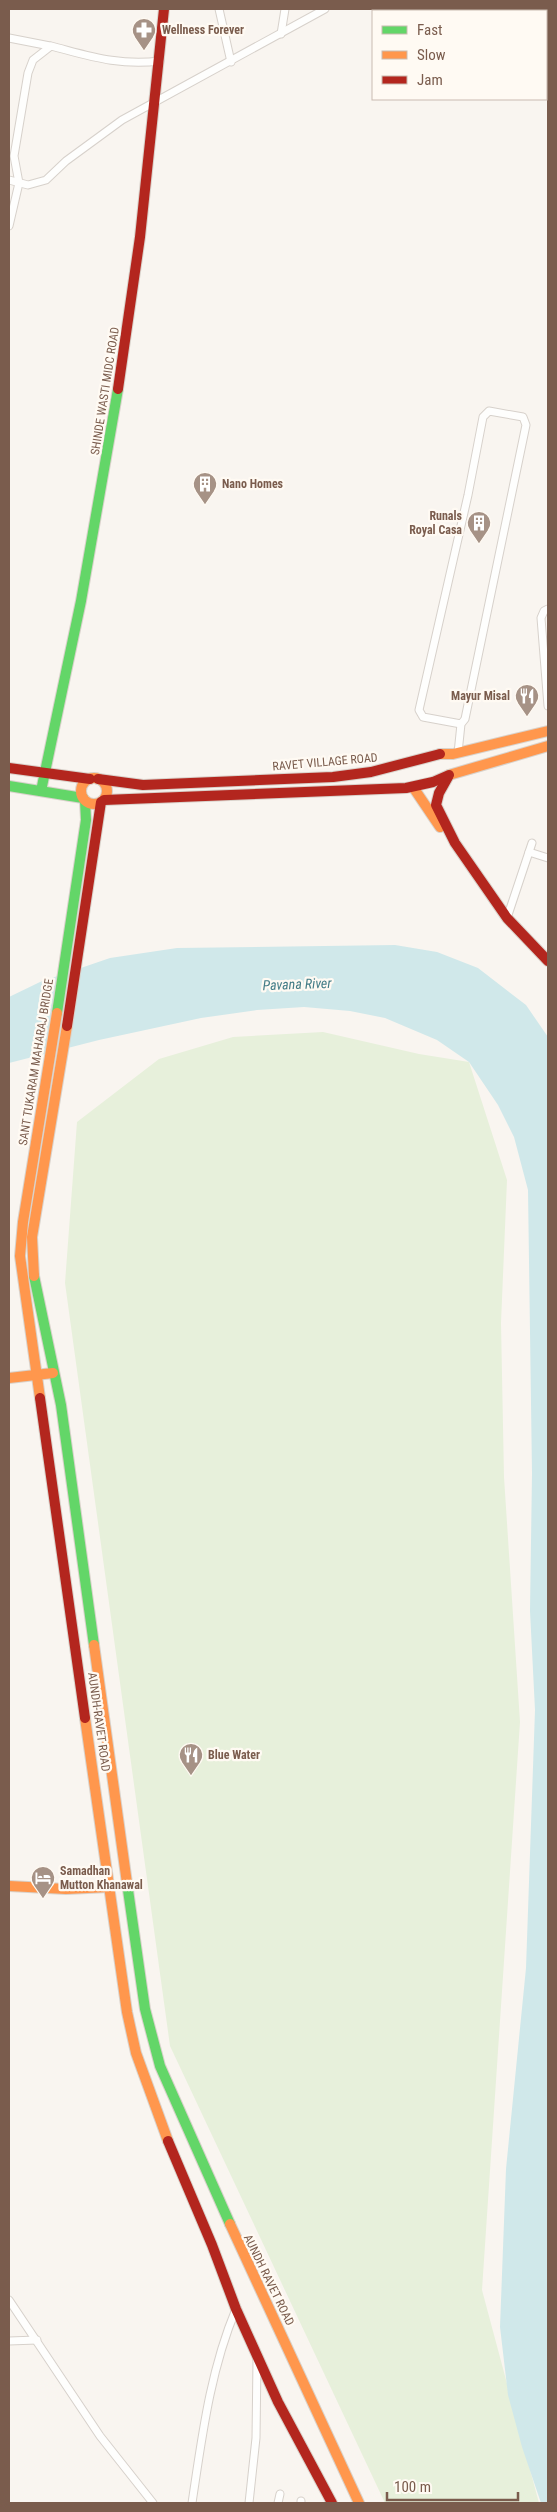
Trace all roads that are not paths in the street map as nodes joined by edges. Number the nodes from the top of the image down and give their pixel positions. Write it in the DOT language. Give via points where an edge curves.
graph roads {
  1 [pos="164,9"];
  2 [pos="219,9"];
  3 [pos="285,9"];
  4 [pos="325,9"];
  5 [pos="281,34"];
  6 [pos="9,38"];
  7 [pos="51,46"];
  8 [pos="160,61"];
  9 [pos="230,62"];
  10 [pos="156,102"];
  11 [pos="9,180"];
  12 [pos="19,183"];
  13 [pos="9,226"];
  14 [pos="548,608"];
  15 [pos="547,688"];
  16 [pos="548,706"];
  17 [pos="461,724"];
  18 [pos="548,731"];
  19 [pos="548,746"];
  20 [pos="456,754"];
  21 [pos="398,766"];
  22 [pos="9,768"];
  23 [pos="458,771"];
  24 [pos="46,773"];
  25 [pos="448,777"];
  26 [pos="94,779"];
  27 [pos="9,786"];
  28 [pos="410,787"];
  29 [pos="41,791"];
  30 [pos="84,800"];
  31 [pos="102,801"];
  32 [pos="455,843"];
  33 [pos="532,843"];
  34 [pos="529,852"];
  35 [pos="548,858"];
  36 [pos="507,918"];
  37 [pos="548,961"];
  38 [pos="53,1373"];
  39 [pos="36,1375"];
  40 [pos="9,1378"];
  41 [pos="9,1886"];
  42 [pos="109,1887"];
  43 [pos="160,2066"];
  44 [pos="9,2300"];
  45 [pos="236,2309"];
  46 [pos="37,2340"];
  47 [pos="9,2341"];
  48 [pos="257,2354"];
  49 [pos="280,2494"];
  50 [pos="153,2503"];
  51 [pos="192,2503"];
  52 [pos="249,2503"];
  53 [pos="278,2503"];
  54 [pos="332,2503"];
  55 [pos="358,2503"];
  1 -- 8 [label="main road, SHINDE WASTI MIDC ROAD"];
  2 -- 9 [label="street"];
  3 -- 5 [label="street"];
  4 -- 5 [label="street"];
  5 -- 9 [label="street"];
  6 -- 7 [label="street"];
  7 -- 8 [label="street" via="112,62 141,64"];
  7 -- 12 [label="street" via="33,60 28,74 14,156"];
  8 -- 10 [label="main road, SHINDE WASTI MIDC ROAD"];
  9 -- 10 [label="street" via="185,83"];
  10 -- 12 [label="street" via="112,126 46,180 28,185"];
  10 -- 24 [label="main road, SHINDE WASTI MIDC ROAD" via="122,368 85,584"];
  11 -- 12 [label="street"];
  12 -- 13 [label="street"];
  14 -- 15 [label="street" via="542,618"];
  15 -- 16 [label="street"];
  17 -- 17 [label="street" via="423,717 419,710 483,417 490,411 522,417 526,425 465,719"];
  17 -- 20 [label="street"];
  18 -- 20 [label="main road, RAVET VILLAGE ROAD"];
  19 -- 23 [label="main road"];
  20 -- 21 [label="main road, RAVET VILLAGE ROAD" via="445,753"];
  20 -- 23 [label="main road"];
  21 -- 26 [label="main road, RAVET VILLAGE ROAD" via="333,776 231,782 143,785"];
  21 -- 28 [label="main road" via="399,784"];
  22 -- 24 [label="main road"];
  23 -- 25 [label="main road"];
  24 -- 26 [label="main road"];
  24 -- 29 [label="main road, SHINDE WASTI MIDC ROAD"];
  25 -- 28 [label="main road"];
  25 -- 32 [label="main road" via="436,805"];
  26 -- 30 [label="main road" via="82,786"];
  26 -- 31 [label="main road" via="106,788"];
  27 -- 29 [label="main road"];
  28 -- 31 [label="main road"];
  28 -- 32 [label="main road"];
  29 -- 30 [label="main road"];
  30 -- 31 [label="main road" via="93,804"];
  30 -- 39 [label="main road, SANT TUKARAM MAHARAJ BRIDGE" via="86,820 74,911 20,1236 22,1276"];
  31 -- 38 [label="main road, SANT TUKARAM MAHARAJ BRIDGE" via="32,1237 34,1274"];
  32 -- 36 [label="main road"];
  33 -- 34 [label="street"];
  34 -- 35 [label="street"];
  34 -- 36 [label="street"];
  36 -- 37 [label="main road"];
  38 -- 39 [label="main road"];
  38 -- 43 [label="main road, AUNDH-RAVET ROAD" via="61,1405 146,2009"];
  39 -- 40 [label="main road"];
  39 -- 42 [label="main road, AUNDH-RAVET ROAD"];
  41 -- 42 [label="main road" via="66,1890"];
  42 -- 45 [label="main road, AUNDH-RAVET ROAD" via="127,2012 142,2072 156,2115"];
  43 -- 55 [label="main road, AUNDH RAVET ROAD" via="233,2235 282,2334"];
  44 -- 46 [label="street"];
  45 -- 48 [label="main road"];
  45 -- 51 [label="street" via="216,2366"];
  46 -- 47 [label="street"];
  46 -- 50 [label="street" via="100,2436"];
  48 -- 52 [label="street" via="256,2438"];
  48 -- 54 [label="main road" via="278,2402"];
  49 -- 53 [label="street"];
}
